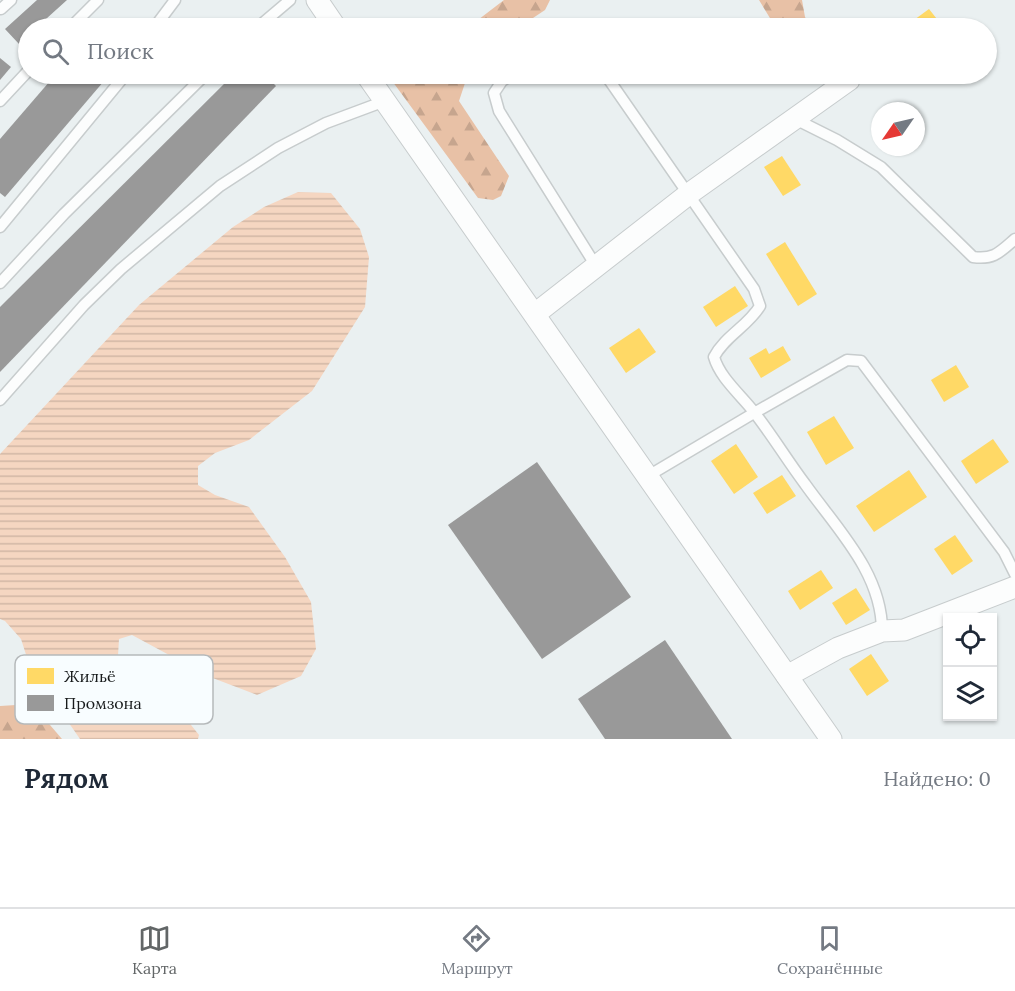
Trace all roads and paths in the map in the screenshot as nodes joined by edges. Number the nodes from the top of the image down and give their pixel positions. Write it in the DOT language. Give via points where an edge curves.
graph roads {
  1 [pos="11,0"];
  2 [pos="98,0"];
  3 [pos="175,0"];
  4 [pos="290,0"];
  5 [pos="317,0"];
  6 [pos="1,9"];
  7 [pos="80,18"];
  8 [pos="162,18"];
  9 [pos="269,18"];
  10 [pos="329,18"];
  11 [pos="18,81"];
  12 [pos="118,84"];
  13 [pos="196,84"];
  14 [pos="373,84"];
  15 [pos="500,84"];
  16 [pos="612,84"];
  17 [pos="843,84"];
  18 [pos="0,100"];
  19 [pos="385,101"];
  20 [pos="793,118"];
  21 [pos="690,193"];
  22 [pos="0,226"];
  23 [pos="1015,239"];
  24 [pos="596,266"];
  25 [pos="0,283"];
  26 [pos="535,314"];
  27 [pos="0,400"];
  28 [pos="754,413"];
  29 [pos="648,477"];
  30 [pos="1015,574"];
  31 [pos="1015,587"];
  32 [pos="882,631"];
  33 [pos="787,676"];
  34 [pos="831,739"];
  1 -- 6 [label="lane"];
  2 -- 7 [label="lane"];
  3 -- 8 [label="lane"];
  4 -- 9 [label="lane"];
  5 -- 10 [label="street"];
  11 -- 18 [label="lane"];
  12 -- 22 [label="lane"];
  13 -- 25 [label="lane"];
  14 -- 19 [label="street"];
  15 -- 24 [label="lane" via="494,93 499,111"];
  16 -- 21 [label="lane"];
  17 -- 20 [label="street"];
  19 -- 26 [label="street"];
  19 -- 27 [label="lane" via="326,123 278,148 220,186 121,269"];
  20 -- 21 [label="street"];
  20 -- 23 [label="lane" via="881,167 973,257 988,259"];
  21 -- 24 [label="street"];
  21 -- 28 [label="lane" via="754,288 760,306 714,357 717,367"];
  24 -- 26 [label="street"];
  26 -- 29 [label="street"];
  28 -- 29 [label="lane"];
  28 -- 30 [label="lane" via="847,360 861,361 1004,552"];
  28 -- 32 [label="lane" via="855,551 874,586 882,612"];
  29 -- 33 [label="street"];
  31 -- 32 [label="street" via="904,630"];
  32 -- 33 [label="street" via="838,648"];
  33 -- 34 [label="street"];
}
